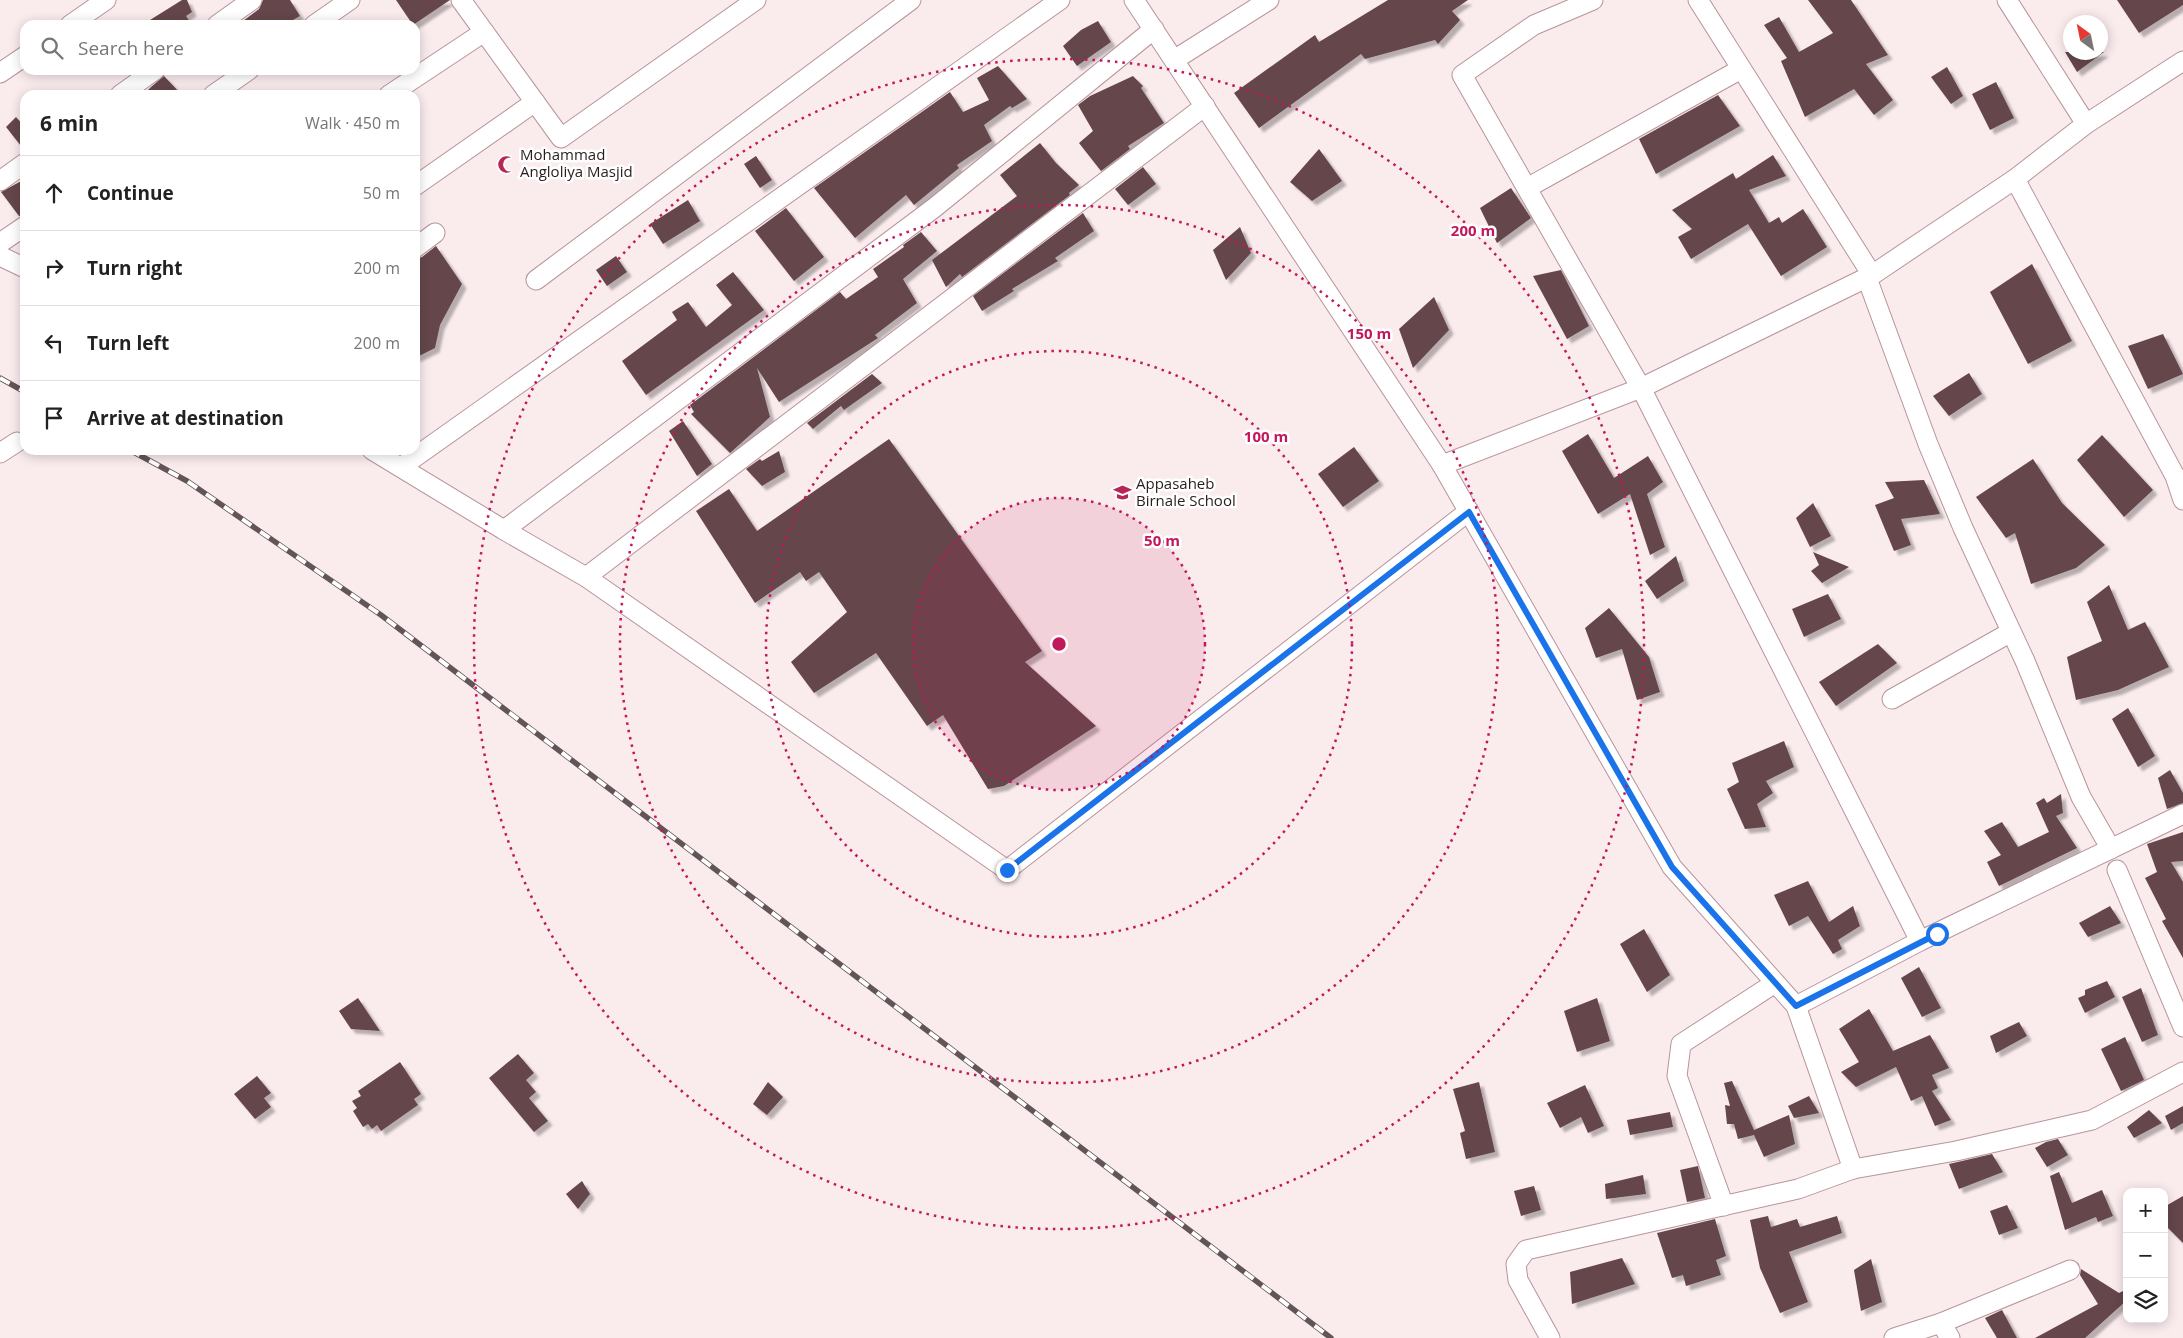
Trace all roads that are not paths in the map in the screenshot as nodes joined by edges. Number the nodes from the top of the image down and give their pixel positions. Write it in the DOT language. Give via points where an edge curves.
graph roads {
  1 [pos="106,0"];
  2 [pos="252,0"];
  3 [pos="350,0"];
  4 [pos="461,0"];
  5 [pos="756,0"];
  6 [pos="911,0"];
  7 [pos="1060,0"];
  8 [pos="1134,0"];
  9 [pos="1269,0"];
  10 [pos="1593,0"];
  11 [pos="1698,0"];
  12 [pos="2007,0"];
  13 [pos="77,20"];
  14 [pos="224,20"];
  15 [pos="321,20"];
  16 [pos="1154,29"];
  17 [pos="484,32"];
  18 [pos="20,59"];
  19 [pos="1174,60"];
  20 [pos="2183,61"];
  21 [pos="1741,69"];
  22 [pos="0,73"];
  23 [pos="420,74"];
  24 [pos="147,75"];
  25 [pos="242,75"];
  26 [pos="419,75"];
  27 [pos="127,90"];
  28 [pos="220,90"];
  29 [pos="397,90"];
  30 [pos="535,102"];
  31 [pos="1204,106"];
  32 [pos="2086,124"];
  33 [pos="20,167"];
  34 [pos="2015,179"];
  35 [pos="0,181"];
  36 [pos="420,182"];
  37 [pos="1527,188"];
  38 [pos="20,229"];
  39 [pos="435,234"];
  40 [pos="0,243"];
  41 [pos="420,244"];
  42 [pos="0,256"];
  43 [pos="20,266"];
  44 [pos="1869,276"];
  45 [pos="536,280"];
  46 [pos="1641,388"];
  47 [pos="17,442"];
  48 [pos="0,453"];
  49 [pos="420,454"];
  50 [pos="381,455"];
  51 [pos="418,455"];
  52 [pos="1442,465"];
  53 [pos="401,467"];
  54 [pos="2183,500"];
  55 [pos="1469,512"];
  56 [pos="504,530"];
  57 [pos="586,576"];
  58 [pos="2010,632"];
  59 [pos="1892,699"];
  60 [pos="2183,814"];
  61 [pos="2111,849"];
  62 [pos="2117,870"];
  63 [pos="1920,941"];
  64 [pos="1775,983"];
  65 [pos="1796,1006"];
  66 [pos="2183,1028"];
  67 [pos="2183,1072"];
  68 [pos="1853,1169"];
  69 [pos="1724,1206"];
  70 [pos="2070,1270"];
  71 [pos="1945,1330"];
  72 [pos="1550,1338"];
  73 [pos="1894,1338"];
  1 -- 13 [label="street"];
  2 -- 14 [label="street"];
  3 -- 15 [label="street"];
  4 -- 17 [label="street"];
  5 -- 30 [label="street" via="561,138"];
  6 -- 45 [label="street"];
  7 -- 49 [label="street"];
  8 -- 16 [label="street"];
  9 -- 19 [label="street"];
  10 -- 37 [label="street" via="1534,25 1462,75"];
  11 -- 21 [label="street"];
  12 -- 32 [label="street"];
  16 -- 19 [label="street"];
  16 -- 56 [label="street" via="934,208"];
  17 -- 23 [label="street"];
  17 -- 30 [label="street"];
  18 -- 22 [label="street"];
  19 -- 31 [label="street"];
  20 -- 32 [label="street"];
  21 -- 37 [label="street"];
  21 -- 44 [label="street"];
  24 -- 27 [label="street"];
  25 -- 28 [label="street"];
  26 -- 29 [label="street"];
  30 -- 36 [label="street"];
  31 -- 52 [label="street"];
  31 -- 57 [label="street"];
  32 -- 34 [label="street"];
  33 -- 35 [label="street"];
  34 -- 44 [label="street"];
  34 -- 54 [label="street" via="2175,476"];
  37 -- 46 [label="street"];
  38 -- 40 [label="street"];
  39 -- 41 [label="street"];
  42 -- 43 [label="street"];
  44 -- 46 [label="street"];
  44 -- 58 [label="street" via="1928,444"];
  46 -- 52 [label="street"];
  46 -- 63 [label="street"];
  47 -- 48 [label="street"];
  50 -- 53 [label="street"];
  51 -- 53 [label="street"];
  52 -- 55 [label="street"];
  53 -- 56 [label="street"];
  55 -- 57 [label="street" via="1007,870"];
  55 -- 64 [label="street" via="1672,867"];
  56 -- 57 [label="street"];
  58 -- 59 [label="street"];
  58 -- 61 [label="street" via="2029,669 2081,797"];
  60 -- 61 [label="street"];
  61 -- 63 [label="street"];
  62 -- 66 [label="street"];
  63 -- 65 [label="street"];
  64 -- 65 [label="street"];
  64 -- 69 [label="street" via="1681,1044 1677,1076"];
  65 -- 68 [label="street"];
  67 -- 68 [label="street" via="2092,1120 1956,1151"];
  68 -- 69 [label="street" via="1798,1189"];
  69 -- 72 [label="street" via="1526,1250 1516,1264 1518,1280"];
  70 -- 71 [label="street"];
  71 -- 73 [label="street"];
}
